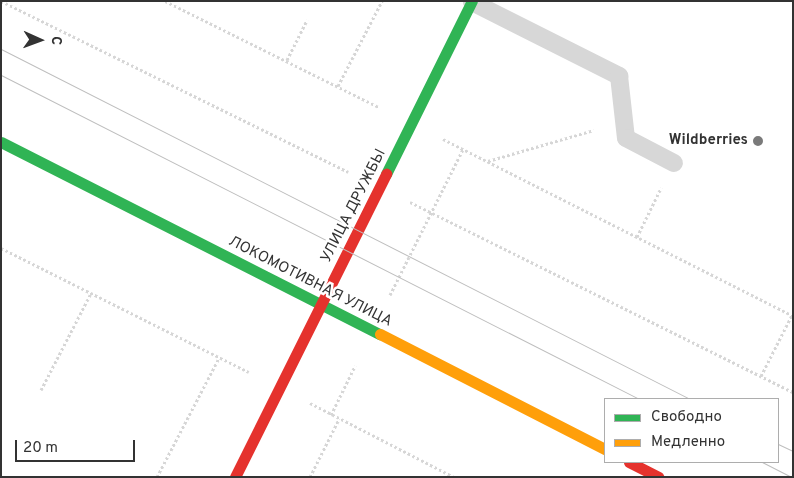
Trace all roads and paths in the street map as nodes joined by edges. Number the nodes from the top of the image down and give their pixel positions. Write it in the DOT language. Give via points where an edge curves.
graph roads {
  1 [pos="165,1"];
  2 [pos="382,1"];
  3 [pos="472,2"];
  4 [pos="307,20"];
  5 [pos="287,60"];
  6 [pos="338,86"];
  7 [pos="624,121"];
  8 [pos="412,123"];
  9 [pos="1,142"];
  10 [pos="463,149"];
  11 [pos="487,162"];
  12 [pos="674,162"];
  13 [pos="637,237"];
  14 [pos="1,248"];
  15 [pos="91,293"];
  16 [pos="390,295"];
  17 [pos="322,304"];
  18 [pos="792,316"];
  19 [pos="219,358"];
  20 [pos="355,366"];
  21 [pos="252,374"];
  22 [pos="761,376"];
  23 [pos="41,390"];
  24 [pos="300,398"];
  25 [pos="331,415"];
  26 [pos="340,419"];
  27 [pos="604,449"];
  28 [pos="631,463"];
  29 [pos="158,477"];
  30 [pos="235,477"];
  31 [pos="310,477"];
  32 [pos="454,477"];
  33 [pos="658,477"];
  1 -- 5 [label="path"];
  2 -- 6 [label="path"];
  3 -- 7 [label="lane" via="619,76"];
  3 -- 8 [label="main road, УЛИЦА ДРУЖБЫ"];
  4 -- 5 [label="path"];
  5 -- 6 [label="path"];
  6 -- 8 [label="path"];
  7 -- 11 [label="path"];
  7 -- 12 [label="lane" via="626,138"];
  8 -- 10 [label="path"];
  8 -- 17 [label="main road, УЛИЦА ДРУЖБЫ"];
  9 -- 17 [label="main road, ЛОКОМОТИВНАЯ УЛИЦА"];
  10 -- 11 [label="path"];
  10 -- 16 [label="path"];
  11 -- 13 [label="path"];
  12 -- 13 [label="path"];
  13 -- 18 [label="path"];
  14 -- 15 [label="path"];
  15 -- 19 [label="path"];
  15 -- 23 [label="path"];
  17 -- 27 [label="main road, ЛОКОМОТИВНАЯ УЛИЦА"];
  17 -- 30 [label="main road, УЛИЦА ДРУЖБЫ"];
  18 -- 22 [label="path"];
  19 -- 21 [label="path"];
  19 -- 29 [label="path"];
  20 -- 25 [label="path"];
  24 -- 25 [label="path"];
  25 -- 26 [label="path"];
  26 -- 31 [label="path"];
  26 -- 32 [label="path"];
  28 -- 33 [label="main road"];
}
